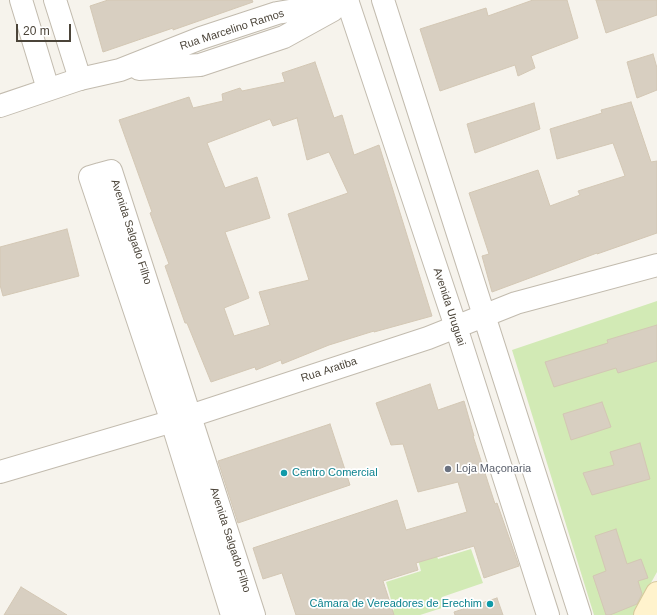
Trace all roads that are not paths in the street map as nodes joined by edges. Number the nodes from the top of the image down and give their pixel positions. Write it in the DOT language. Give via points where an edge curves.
graph roads {
  1 [pos="21,0"];
  2 [pos="55,0"];
  3 [pos="383,0"];
  4 [pos="349,1"];
  5 [pos="277,13"];
  6 [pos="284,37"];
  7 [pos="120,70"];
  8 [pos="80,80"];
  9 [pos="48,90"];
  10 [pos="0,106"];
  11 [pos="657,266"];
  12 [pos="483,316"];
  13 [pos="456,327"];
  14 [pos="181,419"];
  15 [pos="0,472"];
  16 [pos="657,592"];
  17 [pos="232,615"];
  18 [pos="254,615"];
  19 [pos="548,615"];
  20 [pos="580,615"];
  21 [pos="644,615"];
  1 -- 9 [label="street"];
  2 -- 8 [label="street"];
  3 -- 12 [label="street"];
  4 -- 5 [label="street, Rua Marcelino Ramos"];
  4 -- 6 [label="street, Rua Marcelino Ramos"];
  4 -- 13 [label="street, Avenida Uruguai"];
  5 -- 6 [label="street"];
  5 -- 7 [label="street, Rua Marcelino Ramos" via="201,38"];
  6 -- 7 [label="street, Rua Marcelino Ramos" via="200,66"];
  7 -- 8 [label="street, Rua Marcelino Ramos"];
  8 -- 9 [label="street, Rua Marcelino Ramos"];
  9 -- 10 [label="street, Rua Marcelino Ramos"];
  11 -- 12 [label="street, Rua Aratiba" via="516,303"];
  12 -- 13 [label="street, Rua Aratiba"];
  12 -- 20 [label="street"];
  13 -- 14 [label="street, Rua Aratiba"];
  13 -- 19 [label="street, Avenida Uruguai"];
  14 -- 14 [label="street, Avenida Salgado Filho" via="111,171 90,177"];
  14 -- 15 [label="street, Rua Aratiba"];
  14 -- 17 [label="street, Avenida Salgado Filho"];
  14 -- 18 [label="street, Avenida Salgado Filho"];
  16 -- 21 [label="main road"];
}
